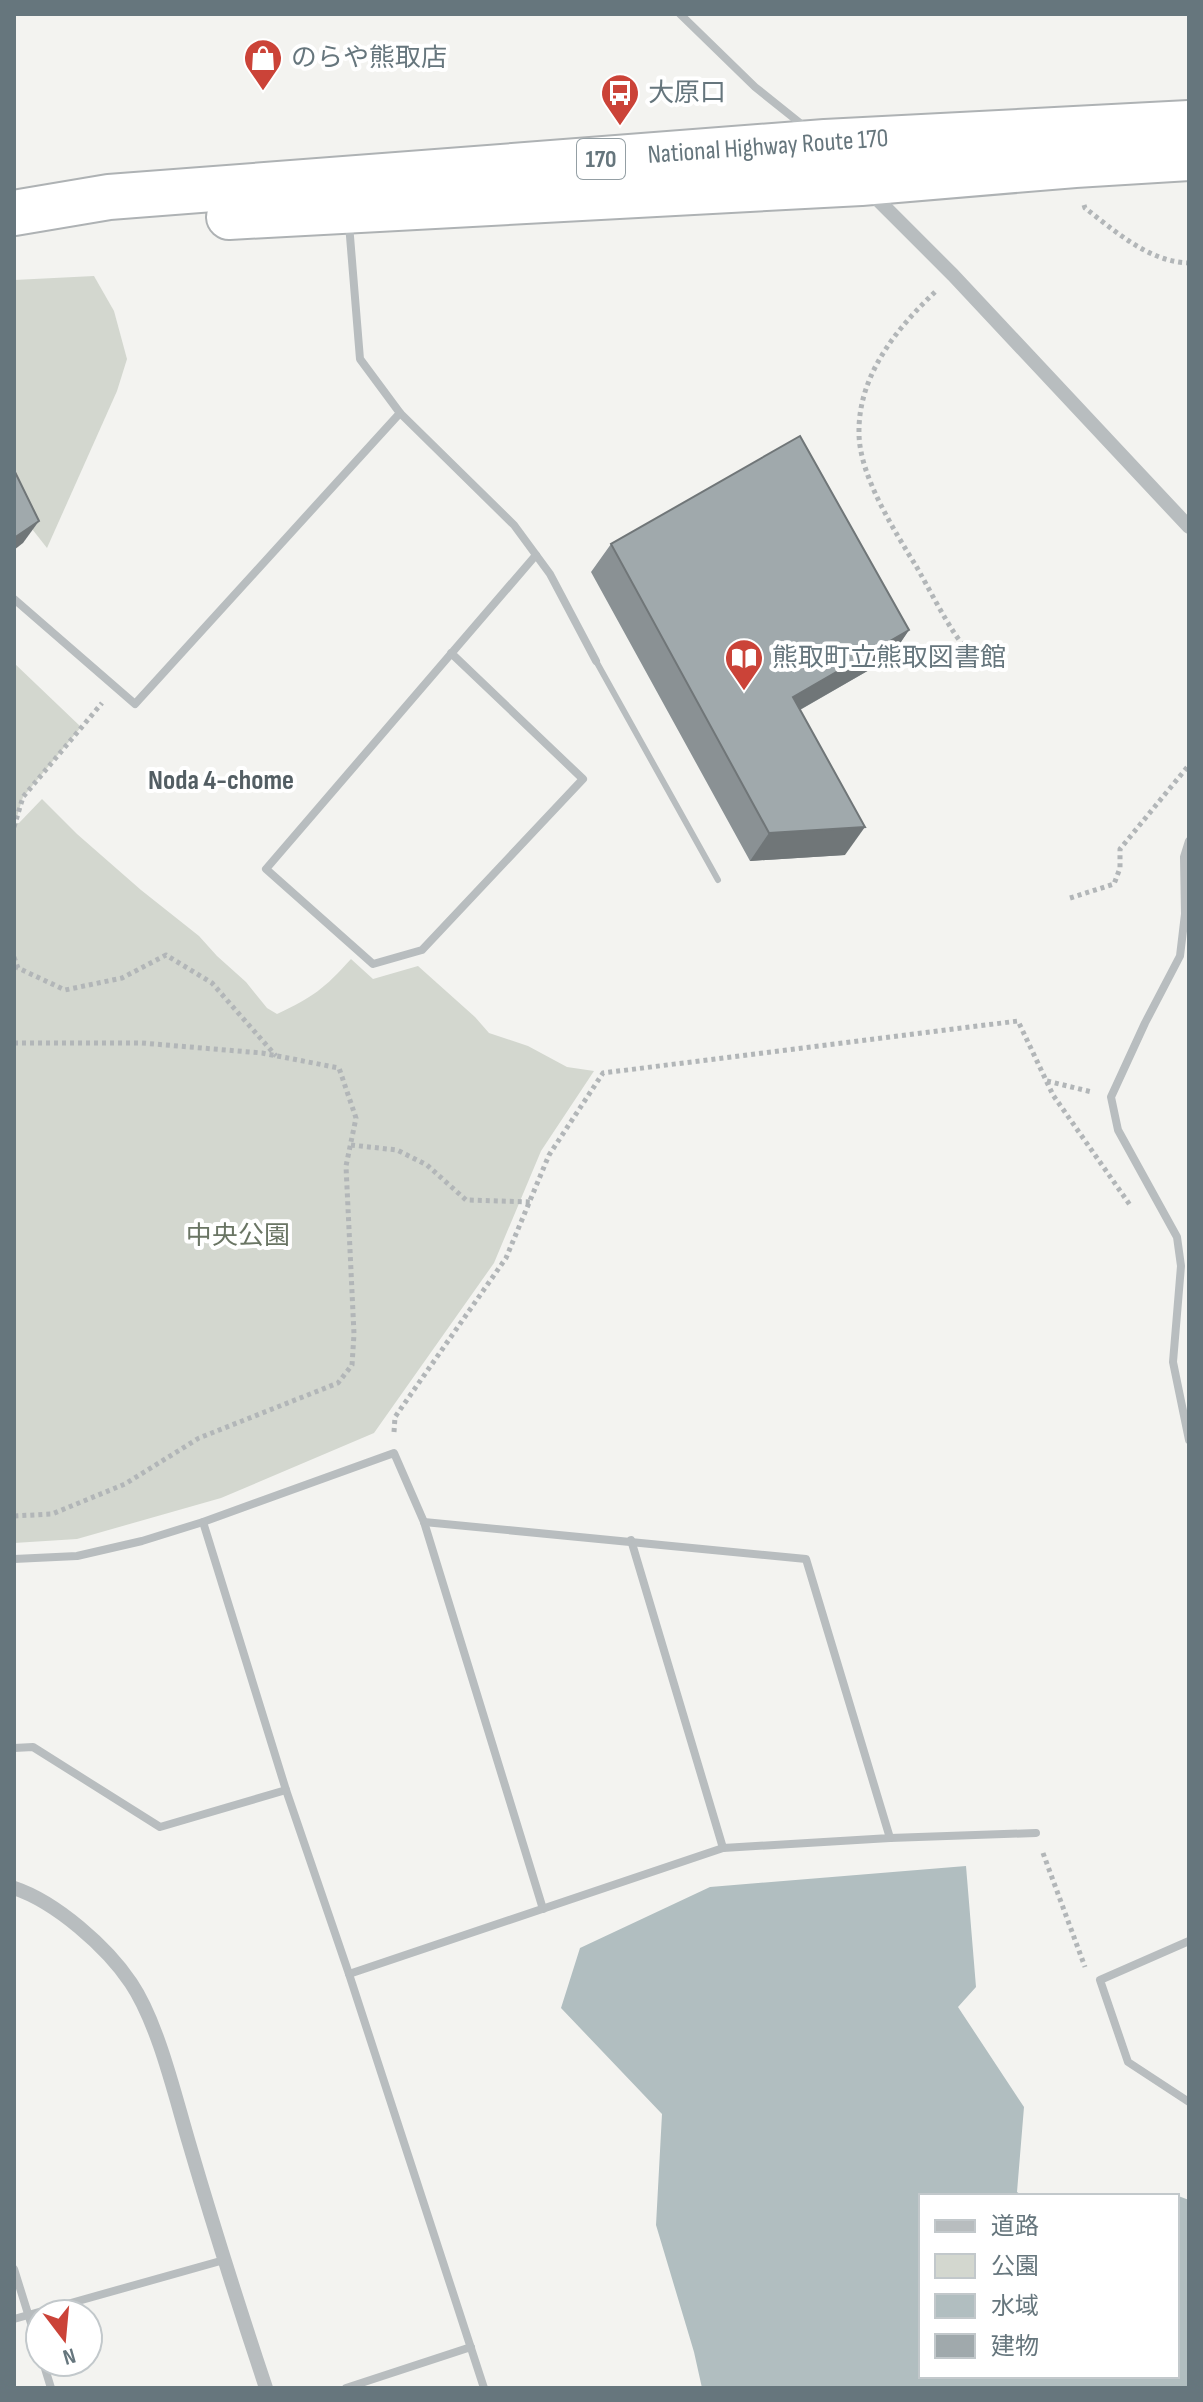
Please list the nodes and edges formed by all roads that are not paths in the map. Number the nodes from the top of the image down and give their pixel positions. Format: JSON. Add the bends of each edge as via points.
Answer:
{"nodes":[{"id":1,"x":680,"y":14,"type":"edge"},
{"id":2,"x":1189,"y":123,"type":"edge"},
{"id":3,"x":1189,"y":158,"type":"edge"},
{"id":4,"x":843,"y":162,"type":"junction"},
{"id":5,"x":348,"y":211,"type":"junction"},
{"id":6,"x":14,"y":213,"type":"edge"},
{"id":7,"x":14,"y":224,"type":"edge"},
{"id":8,"x":400,"y":413,"type":"junction"},
{"id":9,"x":1189,"y":527,"type":"edge"},
{"id":10,"x":536,"y":555,"type":"junction"},
{"id":11,"x":14,"y":599,"type":"edge"},
{"id":12,"x":451,"y":653,"type":"junction"},
{"id":13,"x":596,"y":661,"type":"joint"},
{"id":14,"x":1189,"y":841,"type":"edge"},
{"id":15,"x":718,"y":880,"type":"dead end"},
{"id":16,"x":1189,"y":1440,"type":"edge"},
{"id":17,"x":203,"y":1522,"type":"junction"},
{"id":18,"x":424,"y":1522,"type":"junction"},
{"id":19,"x":631,"y":1540,"type":"junction"},
{"id":20,"x":14,"y":1559,"type":"edge"},
{"id":21,"x":14,"y":1748,"type":"edge"},
{"id":22,"x":286,"y":1790,"type":"junction"},
{"id":23,"x":1036,"y":1833,"type":"road end"},
{"id":24,"x":890,"y":1838,"type":"junction"},
{"id":25,"x":723,"y":1848,"type":"junction"},
{"id":26,"x":14,"y":1888,"type":"edge"},
{"id":27,"x":543,"y":1909,"type":"junction"},
{"id":28,"x":1189,"y":1941,"type":"edge"},
{"id":29,"x":349,"y":1974,"type":"junction"},
{"id":30,"x":1189,"y":2102,"type":"edge"},
{"id":31,"x":224,"y":2260,"type":"junction"},
{"id":32,"x":14,"y":2269,"type":"edge"},
{"id":33,"x":91,"y":2298,"type":"edge"},
{"id":34,"x":24,"y":2303,"type":"edge"},
{"id":35,"x":471,"y":2347,"type":"junction"},
{"id":36,"x":266,"y":2388,"type":"edge"},
{"id":37,"x":346,"y":2388,"type":"edge"},
{"id":38,"x":484,"y":2388,"type":"edge"}],
"edges":[{"from":1,"to":4,"type":"street"},
{"from":2,"to":4,"type":"highway","name":"National Highway Route 170","number":"170"},
{"from":3,"to":4,"type":"highway","name":"National Highway Route 170","number":"170","via":[[1075,165]]},
{"from":4,"to":5,"type":"highway","name":"National Highway Route 170","number":"170"},
{"from":4,"to":6,"type":"highway","name":"National Highway Route 170","number":"170","via":[[109,197]]},
{"from":4,"to":9,"type":"street"},
{"from":5,"to":7,"type":"highway","name":"National Highway Route 170","number":"170"},
{"from":5,"to":8,"type":"street","via":[[360,359]]},
{"from":8,"to":10,"type":"street","via":[[514,525]]},
{"from":8,"to":11,"type":"street","via":[[135,704]]},
{"from":10,"to":12,"type":"street"},
{"from":10,"to":13,"type":"street"},
{"from":12,"to":12,"type":"street","via":[[266,869],[373,964],[422,950],[583,779]]},
{"from":13,"to":15,"type":"lane"},
{"from":14,"to":16,"type":"street","via":[[1180,956],[1111,1097],[1118,1130],[1177,1237],[1181,1266],[1173,1362]]},
{"from":17,"to":18,"type":"street","via":[[394,1453]]},
{"from":17,"to":20,"type":"street","via":[[77,1556]]},
{"from":17,"to":22,"type":"street"},
{"from":18,"to":19,"type":"street"},
{"from":18,"to":27,"type":"street"},
{"from":19,"to":24,"type":"street","via":[[806,1559]]},
{"from":19,"to":25,"type":"street"},
{"from":21,"to":22,"type":"street","via":[[33,1747],[160,1827]]},
{"from":22,"to":29,"type":"street"},
{"from":23,"to":24,"type":"street"},
{"from":24,"to":25,"type":"street"},
{"from":25,"to":27,"type":"street"},
{"from":26,"to":31,"type":"street","via":[[67,1918],[132,1983],[151,2022]]},
{"from":27,"to":29,"type":"street"},
{"from":28,"to":30,"type":"street","via":[[1100,1980],[1128,2062]]},
{"from":29,"to":35,"type":"street"},
{"from":31,"to":33,"type":"street"},
{"from":31,"to":36,"type":"street"},
{"from":32,"to":34,"type":"street"},
{"from":35,"to":37,"type":"street"},
{"from":35,"to":38,"type":"street"}]}
